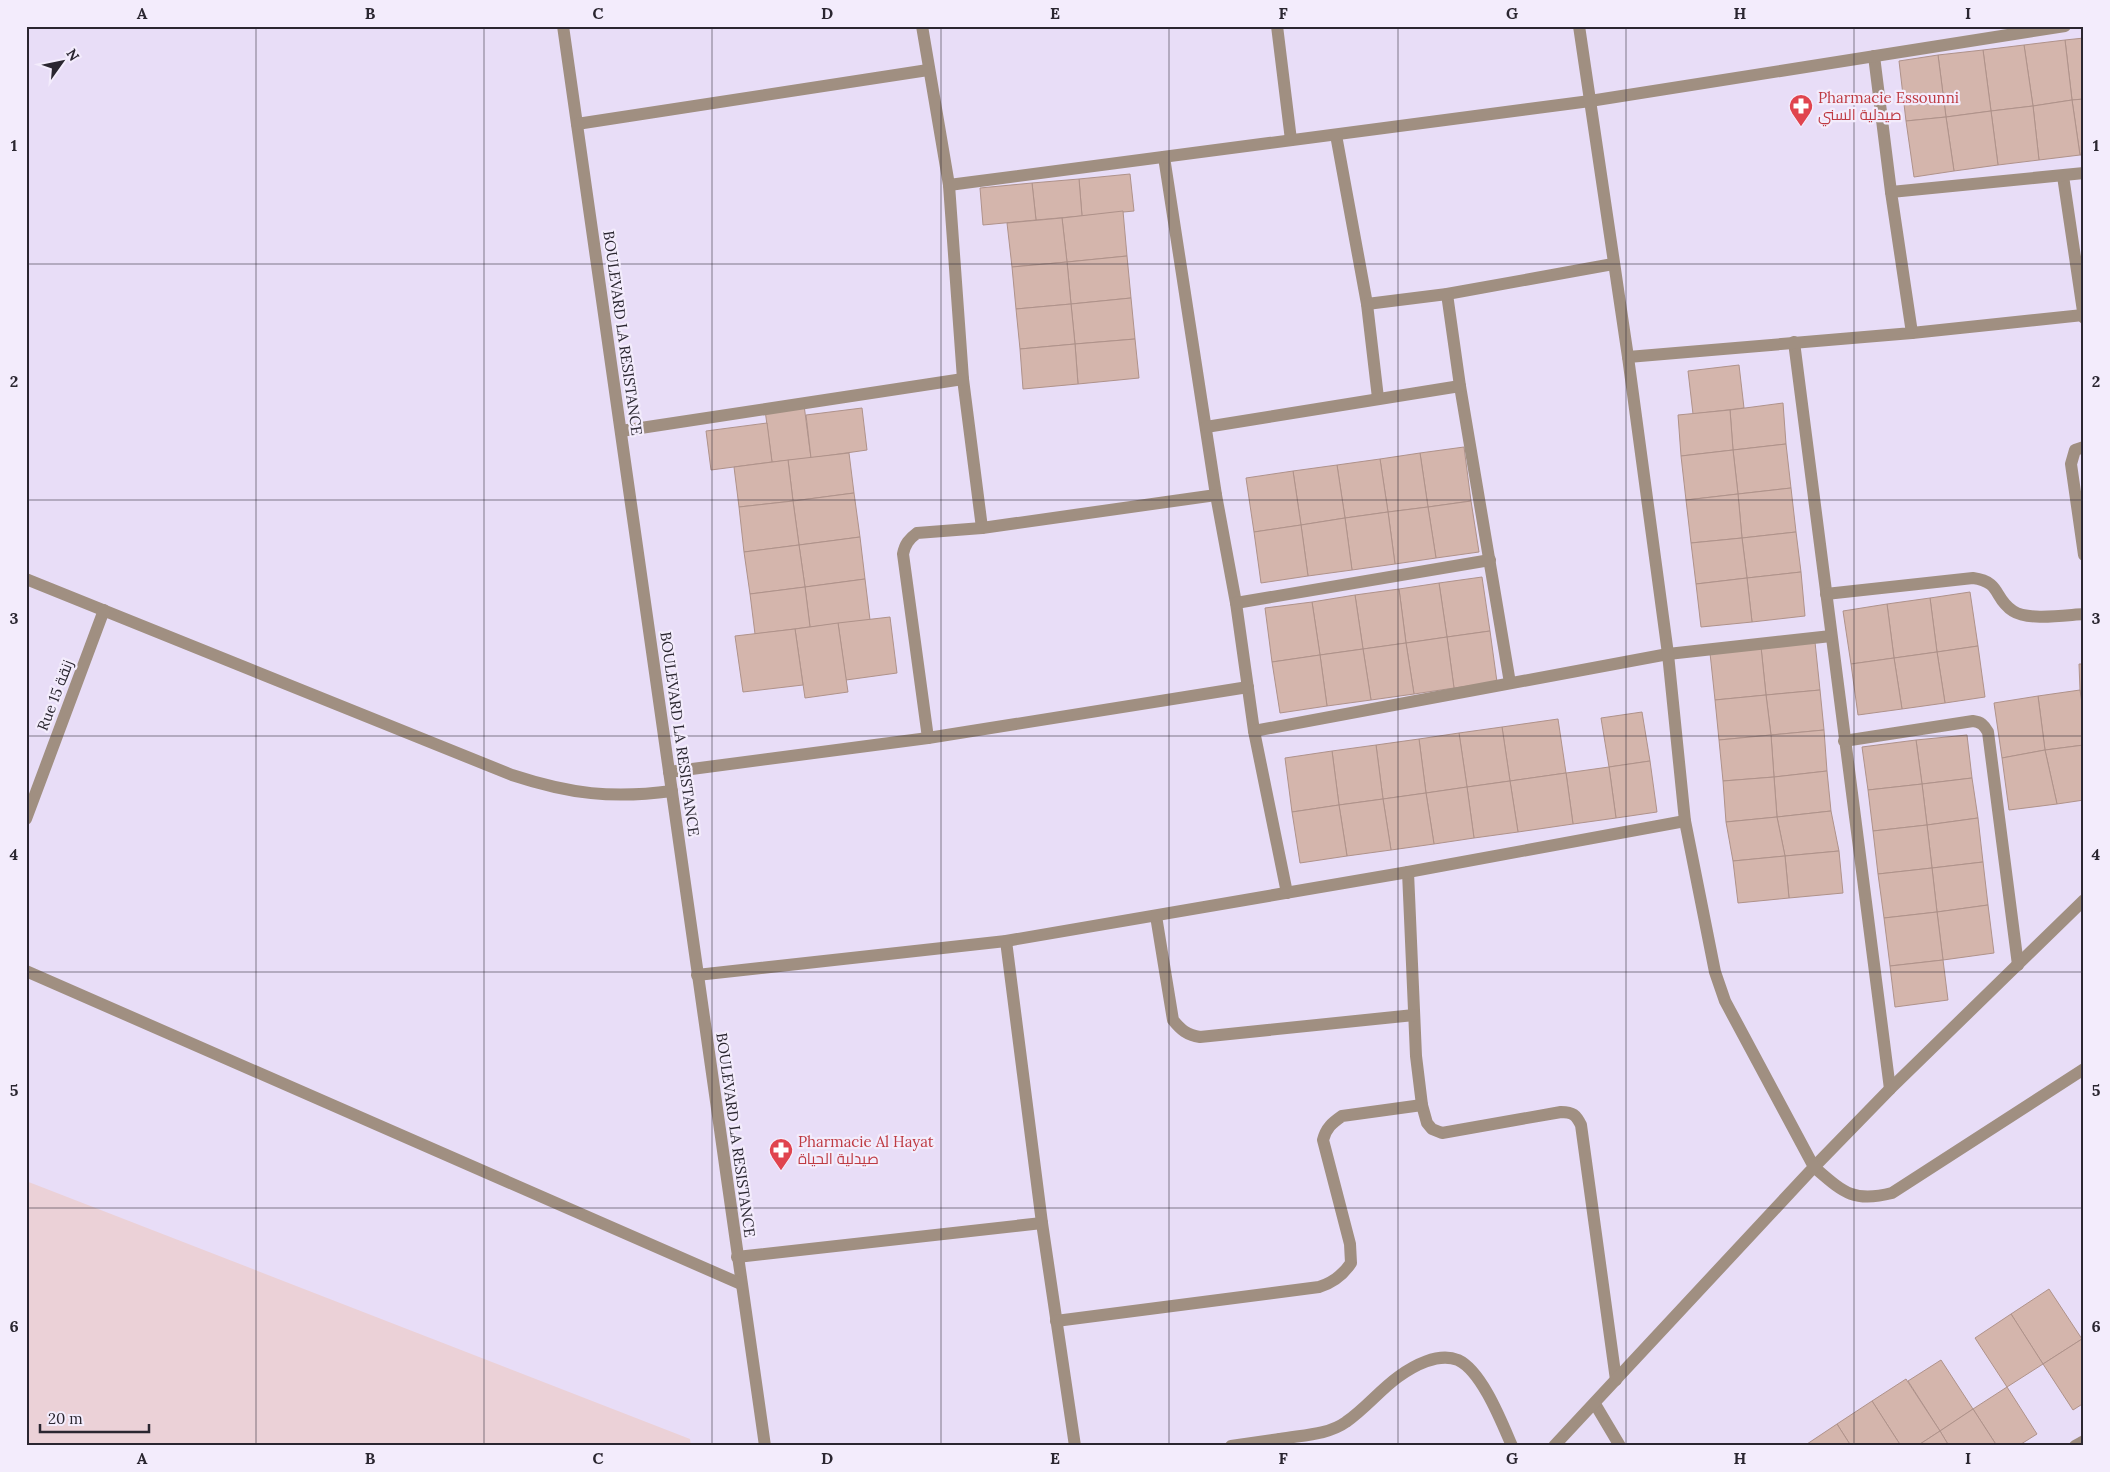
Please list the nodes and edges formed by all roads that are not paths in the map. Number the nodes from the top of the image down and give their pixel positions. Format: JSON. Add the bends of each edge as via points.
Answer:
{"nodes":[{"id":1,"x":563,"y":26,"type":"edge"},
{"id":2,"x":922,"y":26,"type":"edge"},
{"id":3,"x":1277,"y":26,"type":"edge"},
{"id":4,"x":1580,"y":26,"type":"edge"},
{"id":5,"x":2065,"y":26,"type":"edge"},
{"id":6,"x":1874,"y":56,"type":"junction"},
{"id":7,"x":928,"y":70,"type":"junction"},
{"id":8,"x":1590,"y":101,"type":"junction"},
{"id":9,"x":577,"y":124,"type":"junction"},
{"id":10,"x":1336,"y":135,"type":"junction"},
{"id":11,"x":1291,"y":140,"type":"junction"},
{"id":12,"x":1164,"y":157,"type":"junction"},
{"id":13,"x":2084,"y":173,"type":"edge"},
{"id":14,"x":2063,"y":176,"type":"junction"},
{"id":15,"x":948,"y":186,"type":"junction"},
{"id":16,"x":1891,"y":192,"type":"junction"},
{"id":17,"x":1613,"y":264,"type":"junction"},
{"id":18,"x":1448,"y":294,"type":"junction"},
{"id":19,"x":1367,"y":304,"type":"junction"},
{"id":20,"x":2084,"y":316,"type":"edge"},
{"id":21,"x":1912,"y":333,"type":"junction"},
{"id":22,"x":1794,"y":342,"type":"junction"},
{"id":23,"x":1628,"y":357,"type":"junction"},
{"id":24,"x":963,"y":379,"type":"junction"},
{"id":25,"x":1460,"y":386,"type":"junction"},
{"id":26,"x":1378,"y":398,"type":"junction"},
{"id":27,"x":1206,"y":426,"type":"junction"},
{"id":28,"x":621,"y":431,"type":"junction"},
{"id":29,"x":2084,"y":447,"type":"edge"},
{"id":30,"x":1216,"y":495,"type":"junction"},
{"id":31,"x":982,"y":528,"type":"junction"},
{"id":32,"x":2084,"y":555,"type":"edge"},
{"id":33,"x":1490,"y":560,"type":"junction"},
{"id":34,"x":26,"y":578,"type":"edge"},
{"id":35,"x":1826,"y":594,"type":"junction"},
{"id":36,"x":1236,"y":603,"type":"junction"},
{"id":37,"x":104,"y":610,"type":"junction"},
{"id":38,"x":2084,"y":614,"type":"edge"},
{"id":39,"x":1831,"y":636,"type":"junction"},
{"id":40,"x":1668,"y":654,"type":"junction"},
{"id":41,"x":1510,"y":682,"type":"junction"},
{"id":42,"x":1248,"y":687,"type":"junction"},
{"id":43,"x":1254,"y":730,"type":"junction"},
{"id":44,"x":928,"y":738,"type":"junction"},
{"id":45,"x":1844,"y":741,"type":"junction"},
{"id":46,"x":668,"y":772,"type":"junction"},
{"id":47,"x":672,"y":791,"type":"junction"},
{"id":48,"x":26,"y":819,"type":"edge"},
{"id":49,"x":1686,"y":820,"type":"junction"},
{"id":50,"x":1408,"y":872,"type":"junction"},
{"id":51,"x":1287,"y":893,"type":"junction"},
{"id":52,"x":2084,"y":900,"type":"edge"},
{"id":53,"x":1156,"y":916,"type":"junction"},
{"id":54,"x":1006,"y":941,"type":"junction"},
{"id":55,"x":2018,"y":965,"type":"junction"},
{"id":56,"x":26,"y":971,"type":"edge"},
{"id":57,"x":697,"y":975,"type":"junction"},
{"id":58,"x":1414,"y":1015,"type":"junction"},
{"id":59,"x":2084,"y":1069,"type":"edge"},
{"id":60,"x":1890,"y":1089,"type":"junction"},
{"id":61,"x":1422,"y":1105,"type":"junction"},
{"id":62,"x":1814,"y":1167,"type":"junction"},
{"id":63,"x":1042,"y":1223,"type":"junction"},
{"id":64,"x":737,"y":1257,"type":"junction"},
{"id":65,"x":742,"y":1284,"type":"junction"},
{"id":66,"x":1056,"y":1321,"type":"junction"},
{"id":67,"x":1616,"y":1380,"type":"junction"},
{"id":68,"x":1595,"y":1404,"type":"junction"},
{"id":69,"x":2084,"y":1440,"type":"edge"},
{"id":70,"x":1281,"y":1442,"type":"edge"},
{"id":71,"x":765,"y":1446,"type":"edge"},
{"id":72,"x":1075,"y":1446,"type":"edge"},
{"id":73,"x":1231,"y":1446,"type":"edge"},
{"id":74,"x":1512,"y":1446,"type":"edge"},
{"id":75,"x":1554,"y":1446,"type":"edge"},
{"id":76,"x":1620,"y":1446,"type":"edge"},
{"id":77,"x":2075,"y":1446,"type":"edge"}],
"edges":[{"from":1,"to":9,"type":"street","name":"BOULEVARD LA RESISTANCE"},
{"from":2,"to":7,"type":"street"},
{"from":3,"to":11,"type":"street"},
{"from":4,"to":8,"type":"street"},
{"from":5,"to":6,"type":"street"},
{"from":6,"to":8,"type":"street"},
{"from":6,"to":16,"type":"street"},
{"from":7,"to":9,"type":"street"},
{"from":7,"to":15,"type":"street"},
{"from":8,"to":10,"type":"street"},
{"from":8,"to":17,"type":"street"},
{"from":9,"to":28,"type":"street","name":"BOULEVARD LA RESISTANCE"},
{"from":10,"to":11,"type":"street"},
{"from":10,"to":19,"type":"street"},
{"from":11,"to":12,"type":"street"},
{"from":12,"to":15,"type":"street"},
{"from":12,"to":27,"type":"street"},
{"from":13,"to":14,"type":"street"},
{"from":14,"to":16,"type":"street"},
{"from":14,"to":20,"type":"street"},
{"from":15,"to":24,"type":"street"},
{"from":16,"to":21,"type":"street"},
{"from":17,"to":18,"type":"street"},
{"from":17,"to":23,"type":"street"},
{"from":18,"to":19,"type":"street"},
{"from":18,"to":25,"type":"street"},
{"from":19,"to":26,"type":"street"},
{"from":20,"to":21,"type":"street"},
{"from":21,"to":22,"type":"street"},
{"from":22,"to":23,"type":"street"},
{"from":22,"to":35,"type":"street"},
{"from":23,"to":40,"type":"street"},
{"from":24,"to":28,"type":"street"},
{"from":24,"to":31,"type":"street"},
{"from":25,"to":26,"type":"street"},
{"from":25,"to":33,"type":"street"},
{"from":26,"to":27,"type":"street"},
{"from":27,"to":30,"type":"street"},
{"from":28,"to":46,"type":"street","name":"BOULEVARD LA RESISTANCE"},
{"from":29,"to":32,"type":"street","via":[[2075,450],[2072,464]]},
{"from":30,"to":31,"type":"street"},
{"from":30,"to":36,"type":"street"},
{"from":31,"to":44,"type":"street","via":[[917,533],[905,544],[903,554]]},
{"from":33,"to":36,"type":"street"},
{"from":33,"to":41,"type":"street"},
{"from":34,"to":37,"type":"street"},
{"from":35,"to":38,"type":"street","via":[[1972,578],[1985,580],[2005,604],[2024,616]]},
{"from":35,"to":39,"type":"street"},
{"from":36,"to":42,"type":"street"},
{"from":37,"to":47,"type":"street","via":[[528,780],[575,792],[607,795]]},
{"from":37,"to":48,"type":"street","name":"Rue 15 زنقة"},
{"from":39,"to":40,"type":"street"},
{"from":39,"to":45,"type":"street"},
{"from":40,"to":41,"type":"street"},
{"from":40,"to":49,"type":"street"},
{"from":41,"to":43,"type":"street"},
{"from":42,"to":43,"type":"street"},
{"from":42,"to":44,"type":"street"},
{"from":43,"to":51,"type":"street"},
{"from":44,"to":46,"type":"street"},
{"from":45,"to":55,"type":"street","via":[[1973,721],[1984,726],[1988,732]]},
{"from":45,"to":60,"type":"street"},
{"from":46,"to":47,"type":"street","name":"BOULEVARD LA RESISTANCE"},
{"from":47,"to":57,"type":"street","name":"BOULEVARD LA RESISTANCE"},
{"from":49,"to":50,"type":"street"},
{"from":49,"to":62,"type":"street","via":[[1715,972],[1725,1001]]},
{"from":50,"to":51,"type":"street"},
{"from":50,"to":58,"type":"street"},
{"from":51,"to":53,"type":"street"},
{"from":52,"to":55,"type":"street"},
{"from":53,"to":54,"type":"street"},
{"from":53,"to":58,"type":"street","via":[[1173,1020],[1189,1035],[1200,1037]]},
{"from":54,"to":57,"type":"street"},
{"from":54,"to":63,"type":"street"},
{"from":55,"to":60,"type":"street"},
{"from":56,"to":65,"type":"street"},
{"from":57,"to":64,"type":"street","name":"BOULEVARD LA RESISTANCE"},
{"from":58,"to":61,"type":"street"},
{"from":59,"to":62,"type":"street","via":[[1892,1193],[1874,1198],[1858,1196],[1840,1190]]},
{"from":60,"to":62,"type":"street"},
{"from":61,"to":66,"type":"street","via":[[1342,1116],[1325,1130],[1323,1140],[1350,1244],[1351,1263],[1328,1284]]},
{"from":61,"to":67,"type":"street","via":[[1427,1123],[1442,1133],[1561,1112],[1577,1115],[1582,1125]]},
{"from":62,"to":67,"type":"street"},
{"from":63,"to":64,"type":"street"},
{"from":63,"to":66,"type":"street"},
{"from":64,"to":65,"type":"street","name":"BOULEVARD LA RESISTANCE"},
{"from":65,"to":71,"type":"street","name":"BOULEVARD LA RESISTANCE"},
{"from":66,"to":72,"type":"street"},
{"from":67,"to":68,"type":"street"},
{"from":68,"to":75,"type":"street"},
{"from":68,"to":76,"type":"street"},
{"from":69,"to":77,"type":"street"},
{"from":70,"to":73,"type":"street"},
{"from":70,"to":74,"type":"street","via":[[1346,1423],[1398,1377],[1432,1359],[1444,1358],[1458,1360],[1489,1393]]}]}
